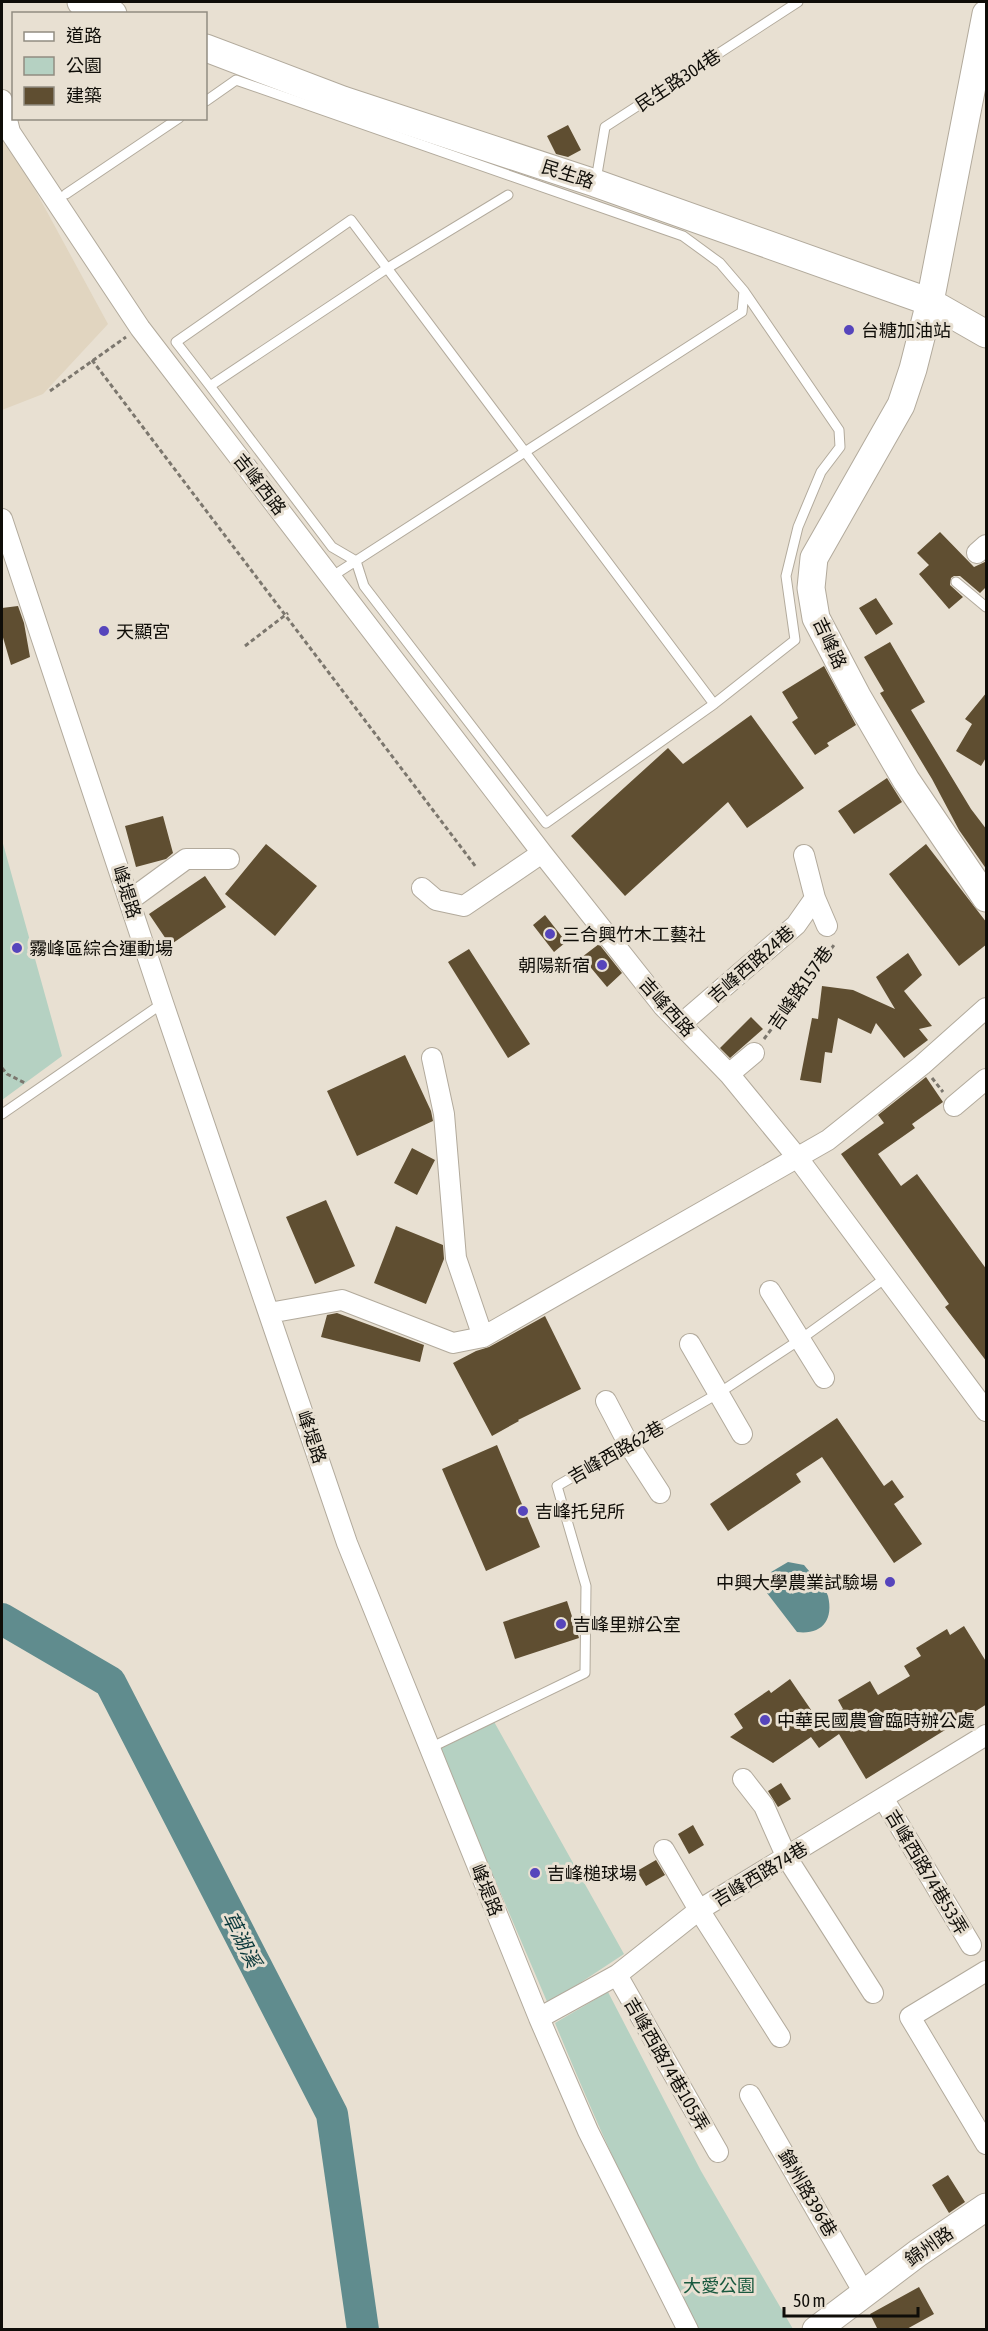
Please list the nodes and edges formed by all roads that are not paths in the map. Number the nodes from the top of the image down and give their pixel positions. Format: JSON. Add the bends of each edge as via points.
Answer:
{"nodes":[{"id":1,"x":81,"y":2,"type":"edge"},
{"id":2,"x":798,"y":2,"type":"edge"},
{"id":3,"x":108,"y":12,"type":"edge"},
{"id":4,"x":987,"y":14,"type":"edge"},
{"id":5,"x":207,"y":48,"type":"edge"},
{"id":6,"x":207,"y":99,"type":"edge"},
{"id":7,"x":2,"y":100,"type":"edge"},
{"id":8,"x":176,"y":120,"type":"edge"},
{"id":9,"x":596,"y":183,"type":"junction"},
{"id":10,"x":66,"y":194,"type":"dead end"},
{"id":11,"x":508,"y":195,"type":"dead end"},
{"id":12,"x":386,"y":269,"type":"junction"},
{"id":13,"x":744,"y":291,"type":"junction"},
{"id":14,"x":930,"y":302,"type":"junction"},
{"id":15,"x":987,"y":333,"type":"edge"},
{"id":16,"x":210,"y":386,"type":"junction"},
{"id":17,"x":525,"y":452,"type":"junction"},
{"id":18,"x":2,"y":519,"type":"edge"},
{"id":19,"x":356,"y":561,"type":"junction"},
{"id":20,"x":331,"y":577,"type":"junction"},
{"id":21,"x":956,"y":582,"type":"dead end"},
{"id":22,"x":987,"y":607,"type":"edge"},
{"id":23,"x":714,"y":704,"type":"junction"},
{"id":24,"x":542,"y":853,"type":"junction"},
{"id":25,"x":804,"y":855,"type":"dead end"},
{"id":26,"x":229,"y":859,"type":"dead end"},
{"id":27,"x":422,"y":888,"type":"dead end"},
{"id":28,"x":814,"y":898,"type":"junction"},
{"id":29,"x":987,"y":898,"type":"edge"},
{"id":30,"x":130,"y":900,"type":"junction"},
{"id":31,"x":827,"y":926,"type":"road end"},
{"id":32,"x":163,"y":1003,"type":"junction"},
{"id":33,"x":987,"y":1008,"type":"edge"},
{"id":34,"x":681,"y":1024,"type":"junction"},
{"id":35,"x":754,"y":1053,"type":"road end"},
{"id":36,"x":432,"y":1058,"type":"dead end"},
{"id":37,"x":729,"y":1074,"type":"junction"},
{"id":38,"x":987,"y":1079,"type":"edge"},
{"id":39,"x":954,"y":1106,"type":"road end"},
{"id":40,"x":2,"y":1114,"type":"edge"},
{"id":41,"x":797,"y":1157,"type":"junction"},
{"id":42,"x":887,"y":1277,"type":"junction"},
{"id":43,"x":770,"y":1291,"type":"dead end"},
{"id":44,"x":269,"y":1313,"type":"junction"},
{"id":45,"x":483,"y":1337,"type":"junction"},
{"id":46,"x":801,"y":1339,"type":"junction"},
{"id":47,"x":690,"y":1344,"type":"dead end"},
{"id":48,"x":824,"y":1378,"type":"dead end"},
{"id":49,"x":719,"y":1393,"type":"junction"},
{"id":50,"x":606,"y":1401,"type":"dead end"},
{"id":51,"x":987,"y":1411,"type":"edge"},
{"id":52,"x":742,"y":1434,"type":"dead end"},
{"id":53,"x":629,"y":1445,"type":"junction"},
{"id":54,"x":660,"y":1493,"type":"dead end"},
{"id":55,"x":987,"y":1735,"type":"edge"},
{"id":56,"x":430,"y":1748,"type":"junction"},
{"id":57,"x":743,"y":1779,"type":"dead end"},
{"id":58,"x":883,"y":1798,"type":"junction"},
{"id":59,"x":664,"y":1850,"type":"dead end"},
{"id":60,"x":787,"y":1858,"type":"junction"},
{"id":61,"x":699,"y":1910,"type":"junction"},
{"id":62,"x":971,"y":1945,"type":"dead end"},
{"id":63,"x":986,"y":1971,"type":"edge"},
{"id":64,"x":617,"y":1976,"type":"junction"},
{"id":65,"x":873,"y":1992,"type":"dead end"},
{"id":66,"x":539,"y":2018,"type":"junction"},
{"id":67,"x":780,"y":2037,"type":"dead end"},
{"id":68,"x":750,"y":2095,"type":"dead end"},
{"id":69,"x":987,"y":2144,"type":"edge"},
{"id":70,"x":718,"y":2152,"type":"dead end"},
{"id":71,"x":984,"y":2214,"type":"edge"},
{"id":72,"x":864,"y":2293,"type":"junction"},
{"id":73,"x":688,"y":2330,"type":"edge"},
{"id":74,"x":816,"y":2330,"type":"edge"}],
"edges":[{"from":1,"to":3,"type":"street"},
{"from":2,"to":9,"type":"lane","name":"民生路304巷","via":[[605,127]]},
{"from":4,"to":14,"type":"street"},
{"from":5,"to":9,"type":"street","name":"民生路","via":[[343,100]]},
{"from":6,"to":13,"type":"lane","via":[[236,80],[683,236],[720,263]]},
{"from":7,"to":20,"type":"street","name":"吉峰西路","via":[[10,132],[140,328]]},
{"from":8,"to":10,"type":"lane"},
{"from":9,"to":14,"type":"street","name":"民生路"},
{"from":11,"to":12,"type":"lane"},
{"from":12,"to":16,"type":"lane"},
{"from":12,"to":16,"type":"lane","via":[[351,220],[176,342]]},
{"from":12,"to":17,"type":"lane"},
{"from":13,"to":17,"type":"lane","via":[[742,312]]},
{"from":13,"to":23,"type":"lane","via":[[839,430],[840,447],[821,472],[798,527],[786,576],[795,640]]},
{"from":14,"to":15,"type":"street","name":"民生路"},
{"from":14,"to":29,"type":"street","name":"吉峰路","via":[[901,405],[821,543],[814,558],[811,588],[816,618],[857,696],[906,780]]},
{"from":16,"to":19,"type":"lane","via":[[332,547]]},
{"from":17,"to":19,"type":"lane"},
{"from":17,"to":23,"type":"lane"},
{"from":18,"to":30,"type":"street","name":"峰堤路"},
{"from":19,"to":20,"type":"lane"},
{"from":19,"to":23,"type":"lane","via":[[364,586],[546,823]]},
{"from":20,"to":24,"type":"street","name":"吉峰西路"},
{"from":21,"to":22,"type":"lane"},
{"from":24,"to":27,"type":"street","via":[[464,906],[436,900]]},
{"from":24,"to":34,"type":"street","name":"吉峰西路"},
{"from":25,"to":28,"type":"street","name":"吉峰路157巷"},
{"from":26,"to":30,"type":"street","via":[[186,859]]},
{"from":28,"to":31,"type":"street","name":"吉峰路157巷"},
{"from":28,"to":34,"type":"street","name":"吉峰西路24巷","via":[[796,925]]},
{"from":30,"to":32,"type":"street","name":"峰堤路"},
{"from":32,"to":40,"type":"lane"},
{"from":32,"to":44,"type":"street","name":"峰堤路"},
{"from":33,"to":41,"type":"street","via":[[828,1140]]},
{"from":34,"to":37,"type":"street","name":"吉峰西路"},
{"from":35,"to":37,"type":"street"},
{"from":36,"to":45,"type":"street","via":[[444,1114],[456,1258]]},
{"from":37,"to":41,"type":"street","name":"吉峰西路"},
{"from":38,"to":39,"type":"street"},
{"from":41,"to":42,"type":"street","name":"吉峰西路"},
{"from":41,"to":45,"type":"street"},
{"from":42,"to":46,"type":"lane","name":"吉峰西路62巷"},
{"from":42,"to":51,"type":"street","name":"吉峰西路"},
{"from":43,"to":46,"type":"street"},
{"from":44,"to":45,"type":"street","via":[[342,1300],[453,1343]]},
{"from":44,"to":56,"type":"street","name":"峰堤路","via":[[347,1543]]},
{"from":46,"to":48,"type":"street"},
{"from":46,"to":49,"type":"lane","name":"吉峰西路62巷"},
{"from":47,"to":49,"type":"street"},
{"from":49,"to":52,"type":"street"},
{"from":49,"to":53,"type":"lane","name":"吉峰西路62巷"},
{"from":50,"to":53,"type":"street"},
{"from":53,"to":54,"type":"street"},
{"from":53,"to":56,"type":"lane","name":"吉峰西路62巷","via":[[557,1486],[586,1586],[585,1673]]},
{"from":55,"to":58,"type":"street","name":"吉峰西路74巷"},
{"from":56,"to":66,"type":"street","name":"峰堤路"},
{"from":57,"to":60,"type":"street","via":[[764,1806]]},
{"from":58,"to":60,"type":"street","name":"吉峰西路74巷"},
{"from":58,"to":62,"type":"street","name":"吉峰西路74巷53弄"},
{"from":59,"to":61,"type":"street"},
{"from":60,"to":61,"type":"street","name":"吉峰西路74巷"},
{"from":60,"to":65,"type":"street"},
{"from":61,"to":64,"type":"street","name":"吉峰西路74巷"},
{"from":61,"to":67,"type":"street"},
{"from":63,"to":69,"type":"street","via":[[910,2017]]},
{"from":64,"to":66,"type":"street","name":"吉峰西路74巷"},
{"from":64,"to":70,"type":"street","name":"吉峰西路74巷105弄"},
{"from":66,"to":73,"type":"street","name":"峰堤路","via":[[588,2131]]},
{"from":68,"to":72,"type":"street","name":"錦州路396巷"},
{"from":71,"to":72,"type":"street","name":"錦州路","via":[[918,2253]]},
{"from":72,"to":74,"type":"street","name":"錦州路"}]}
